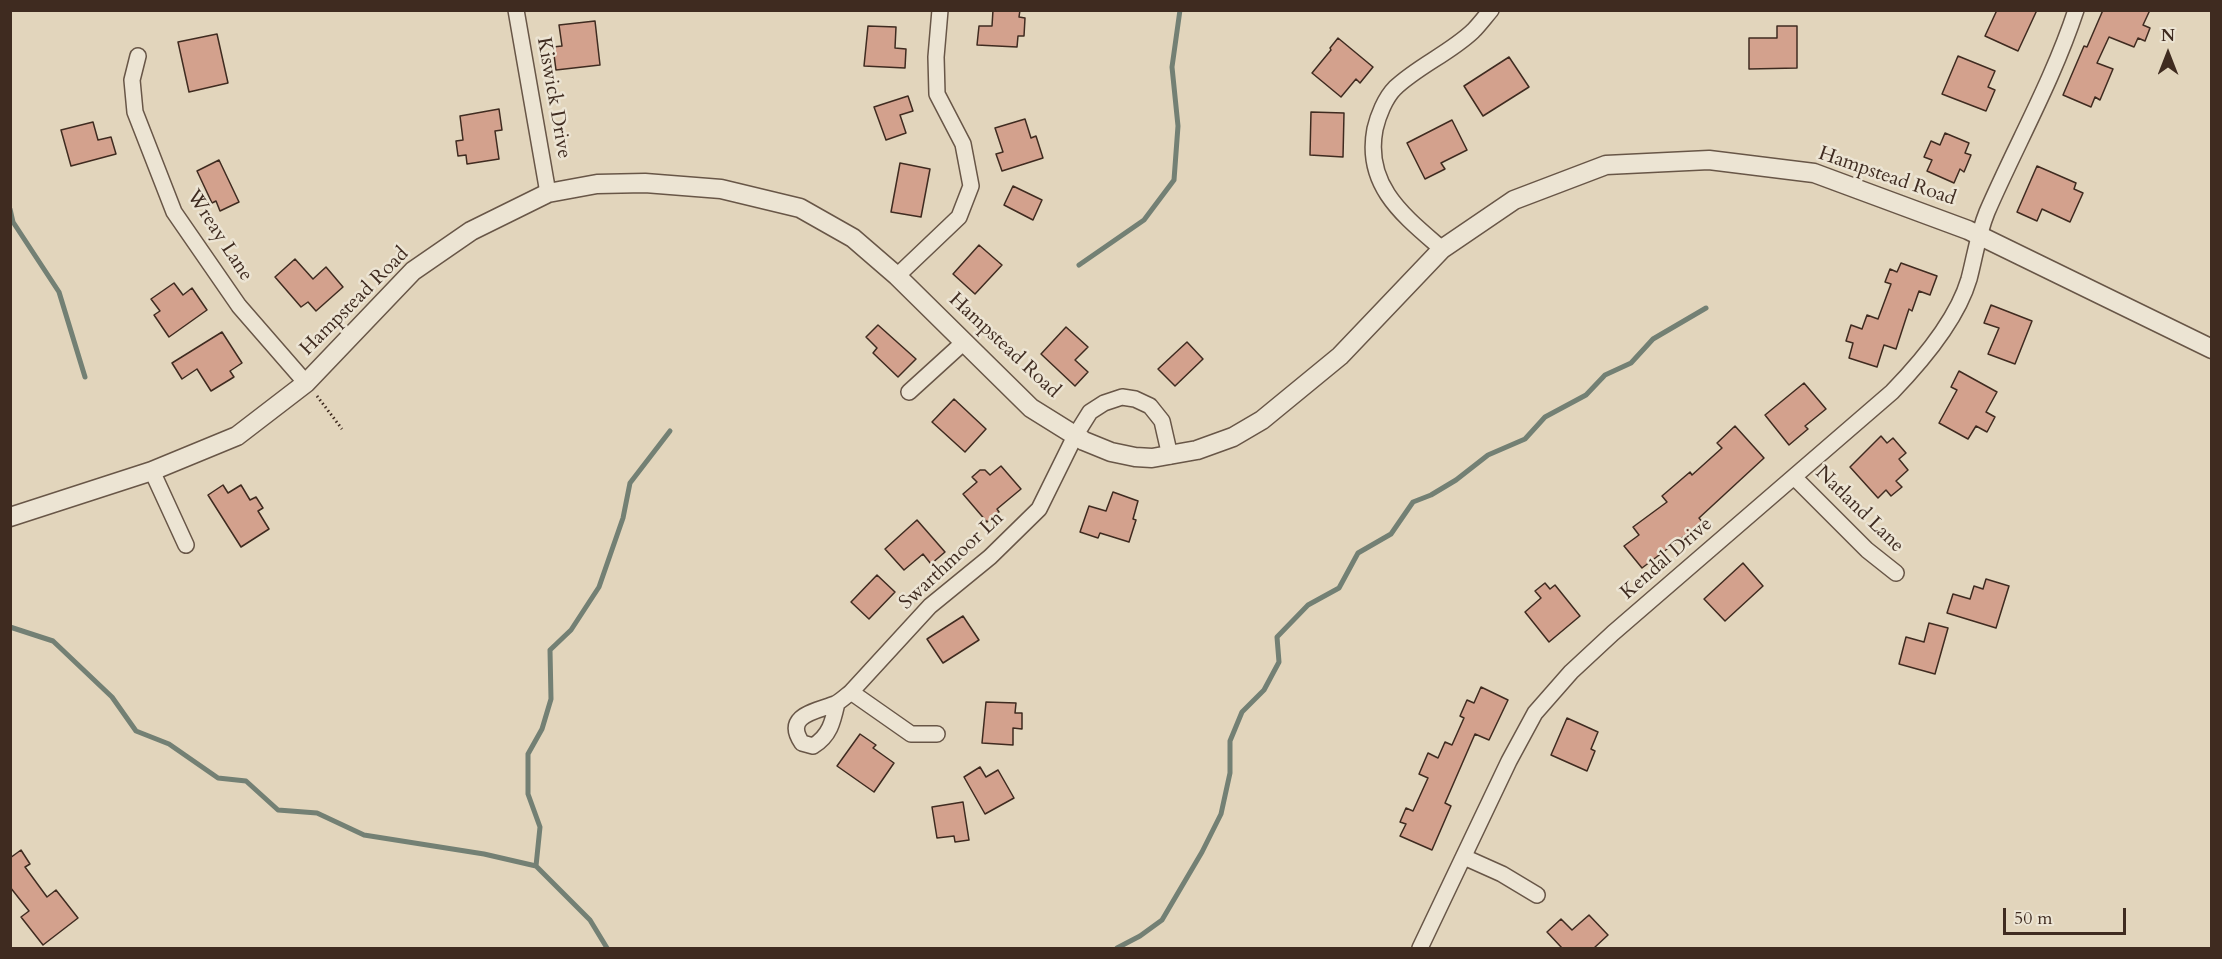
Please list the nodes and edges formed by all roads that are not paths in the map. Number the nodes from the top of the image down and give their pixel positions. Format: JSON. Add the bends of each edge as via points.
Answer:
{"nodes":[{"id":1,"x":516,"y":10,"type":"edge"},
{"id":2,"x":940,"y":10,"type":"edge"},
{"id":3,"x":1491,"y":10,"type":"edge"},
{"id":4,"x":2076,"y":10,"type":"edge"},
{"id":5,"x":138,"y":56,"type":"dead end"},
{"id":6,"x":548,"y":193,"type":"junction"},
{"id":7,"x":1978,"y":235,"type":"junction"},
{"id":8,"x":1442,"y":249,"type":"junction"},
{"id":9,"x":897,"y":276,"type":"junction"},
{"id":10,"x":964,"y":342,"type":"junction"},
{"id":11,"x":2211,"y":350,"type":"edge"},
{"id":12,"x":306,"y":383,"type":"junction"},
{"id":13,"x":909,"y":392,"type":"dead end"},
{"id":14,"x":1075,"y":436,"type":"junction"},
{"id":15,"x":1170,"y":456,"type":"junction"},
{"id":16,"x":152,"y":471,"type":"junction"},
{"id":17,"x":1794,"y":477,"type":"junction"},
{"id":18,"x":10,"y":517,"type":"edge"},
{"id":19,"x":186,"y":545,"type":"dead end"},
{"id":20,"x":1896,"y":573,"type":"dead end"},
{"id":21,"x":851,"y":692,"type":"junction"},
{"id":22,"x":837,"y":703,"type":"dead end"},
{"id":23,"x":937,"y":734,"type":"dead end"},
{"id":24,"x":1464,"y":857,"type":"junction"},
{"id":25,"x":1537,"y":895,"type":"dead end"},
{"id":26,"x":1420,"y":948,"type":"edge"}],
"edges":[{"from":1,"to":6,"type":"street","name":"Kiswick Drive"},
{"from":2,"to":9,"type":"street","via":[[937,94],[963,144],[971,186],[959,217]]},
{"from":3,"to":8,"type":"street","via":[[1472,32],[1394,89],[1377,118],[1372,142],[1383,189],[1401,213]]},
{"from":4,"to":7,"type":"street","name":"Kendal Drive"},
{"from":5,"to":12,"type":"street","name":"Wreay Lane","via":[[132,80],[135,112],[174,212],[239,306]]},
{"from":6,"to":9,"type":"street","name":"Hampstead Road","via":[[597,184],[721,189],[800,208],[853,238]]},
{"from":6,"to":12,"type":"street","name":"Hampstead Road","via":[[471,231],[413,271]]},
{"from":7,"to":8,"type":"street","name":"Hampstead Road","via":[[1814,173],[1709,160],[1606,165],[1514,200]]},
{"from":7,"to":11,"type":"street","name":"Hampstead Road"},
{"from":7,"to":17,"type":"street","name":"Kendal Drive","via":[[1958,305],[1921,362]]},
{"from":8,"to":15,"type":"street","name":"Hampstead Road","via":[[1340,356],[1262,420],[1233,437]]},
{"from":9,"to":10,"type":"street","name":"Hampstead Road"},
{"from":10,"to":13,"type":"street"},
{"from":10,"to":14,"type":"street","name":"Hampstead Road","via":[[1031,408]]},
{"from":12,"to":16,"type":"street","name":"Hampstead Road","via":[[237,435]]},
{"from":14,"to":15,"type":"street","name":"Hampstead Road","via":[[1111,452],[1152,458]]},
{"from":14,"to":15,"type":"street","name":"Swarthmoor Ln","via":[[1090,412],[1104,403],[1122,397],[1135,399],[1150,406],[1161,421]]},
{"from":14,"to":21,"type":"street","name":"Swarthmoor Ln","via":[[1039,509],[990,557],[930,606]]},
{"from":16,"to":18,"type":"street","name":"Hampstead Road"},
{"from":16,"to":19,"type":"street"},
{"from":17,"to":20,"type":"street","name":"Natland Lane","via":[[1867,550]]},
{"from":17,"to":24,"type":"street","name":"Kendal Drive","via":[[1613,633],[1535,713]]},
{"from":21,"to":22,"type":"street","name":"Swarthmoor Ln"},
{"from":21,"to":23,"type":"street","via":[[911,734]]},
{"from":24,"to":25,"type":"street"},
{"from":24,"to":26,"type":"street","name":"Kendal Drive"}]}
